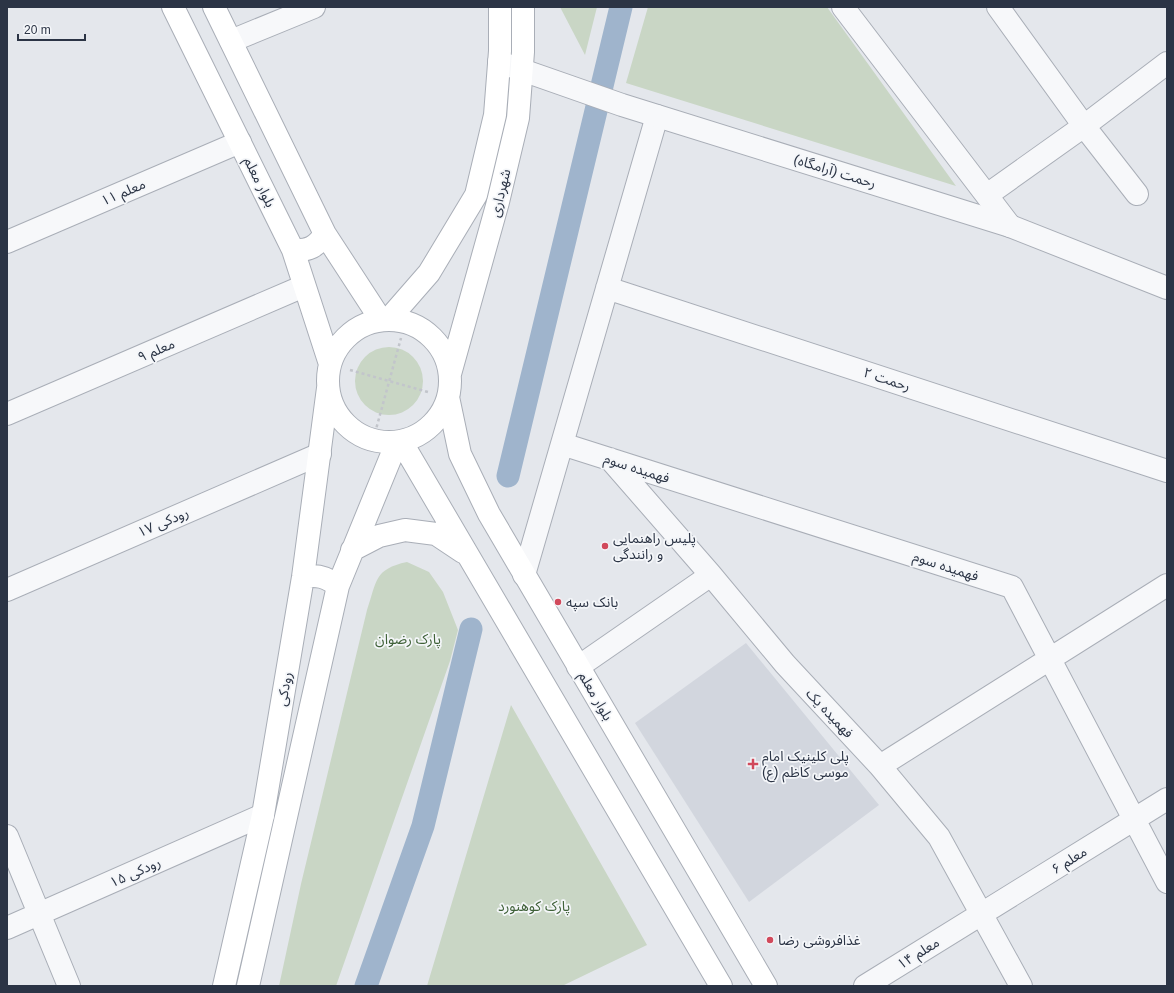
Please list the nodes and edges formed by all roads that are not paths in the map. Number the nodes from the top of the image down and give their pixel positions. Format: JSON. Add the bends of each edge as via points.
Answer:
{"nodes":[{"id":1,"x":174,"y":7,"type":"edge"},
{"id":2,"x":214,"y":7,"type":"edge"},
{"id":3,"x":314,"y":7,"type":"edge"},
{"id":4,"x":500,"y":7,"type":"edge"},
{"id":5,"x":523,"y":7,"type":"edge"},
{"id":6,"x":843,"y":7,"type":"edge"},
{"id":7,"x":998,"y":7,"type":"edge"},
{"id":8,"x":231,"y":41,"type":"junction"},
{"id":9,"x":500,"y":62,"type":"junction"},
{"id":10,"x":1167,"y":63,"type":"edge"},
{"id":11,"x":522,"y":70,"type":"junction"},
{"id":12,"x":657,"y":116,"type":"junction"},
{"id":13,"x":1084,"y":126,"type":"junction"},
{"id":14,"x":240,"y":142,"type":"junction"},
{"id":15,"x":1137,"y":194,"type":"dead end"},
{"id":16,"x":987,"y":195,"type":"junction"},
{"id":17,"x":1010,"y":226,"type":"junction"},
{"id":18,"x":326,"y":234,"type":"junction"},
{"id":19,"x":7,"y":242,"type":"edge"},
{"id":20,"x":293,"y":250,"type":"junction"},
{"id":21,"x":304,"y":286,"type":"junction"},
{"id":22,"x":607,"y":288,"type":"junction"},
{"id":23,"x":1167,"y":288,"type":"edge"},
{"id":24,"x":392,"y":321,"type":"junction"},
{"id":25,"x":330,"y":364,"type":"junction"},
{"id":26,"x":450,"y":374,"type":"junction"},
{"id":27,"x":328,"y":388,"type":"junction"},
{"id":28,"x":448,"y":397,"type":"junction"},
{"id":29,"x":7,"y":414,"type":"edge"},
{"id":30,"x":399,"y":441,"type":"junction"},
{"id":31,"x":562,"y":444,"type":"junction"},
{"id":32,"x":320,"y":454,"type":"junction"},
{"id":33,"x":610,"y":459,"type":"junction"},
{"id":34,"x":1167,"y":471,"type":"edge"},
{"id":35,"x":352,"y":550,"type":"junction"},
{"id":36,"x":468,"y":554,"type":"junction"},
{"id":37,"x":524,"y":575,"type":"junction"},
{"id":38,"x":710,"y":575,"type":"junction"},
{"id":39,"x":303,"y":577,"type":"junction"},
{"id":40,"x":1167,"y":585,"type":"edge"},
{"id":41,"x":338,"y":586,"type":"junction"},
{"id":42,"x":7,"y":590,"type":"edge"},
{"id":43,"x":1050,"y":658,"type":"junction"},
{"id":44,"x":578,"y":667,"type":"junction"},
{"id":45,"x":880,"y":766,"type":"junction"},
{"id":46,"x":1167,"y":799,"type":"edge"},
{"id":47,"x":263,"y":815,"type":"junction"},
{"id":48,"x":1134,"y":820,"type":"junction"},
{"id":49,"x":7,"y":836,"type":"edge"},
{"id":50,"x":1167,"y":882,"type":"edge"},
{"id":51,"x":39,"y":914,"type":"junction"},
{"id":52,"x":976,"y":917,"type":"junction"},
{"id":53,"x":7,"y":928,"type":"edge"},
{"id":54,"x":69,"y":986,"type":"edge"},
{"id":55,"x":224,"y":986,"type":"edge"},
{"id":56,"x":248,"y":986,"type":"edge"},
{"id":57,"x":721,"y":986,"type":"edge"},
{"id":58,"x":766,"y":986,"type":"edge"},
{"id":59,"x":865,"y":986,"type":"edge"},
{"id":60,"x":1021,"y":986,"type":"edge"}],
"edges":[{"from":1,"to":14,"type":"main road","name":"بلوار معلم"},
{"from":2,"to":8,"type":"main road"},
{"from":3,"to":8,"type":"street"},
{"from":4,"to":9,"type":"main road","name":"شهرداری"},
{"from":5,"to":11,"type":"main road","name":"شهرداری"},
{"from":6,"to":16,"type":"street"},
{"from":7,"to":13,"type":"street"},
{"from":8,"to":18,"type":"main road"},
{"from":9,"to":11,"type":"street","name":"رحمت (آرامگاه)"},
{"from":9,"to":24,"type":"main road","name":"شهرداری","via":[[495,114],[476,195],[429,272]]},
{"from":10,"to":13,"type":"street"},
{"from":11,"to":12,"type":"street","name":"رحمت (آرامگاه)"},
{"from":11,"to":26,"type":"main road","name":"شهرداری","via":[[518,118],[498,202]]},
{"from":12,"to":17,"type":"street","name":"رحمت (آرامگاه)"},
{"from":12,"to":22,"type":"street"},
{"from":13,"to":15,"type":"street"},
{"from":13,"to":16,"type":"street"},
{"from":14,"to":19,"type":"street","name":"معلم ۱۱"},
{"from":14,"to":20,"type":"main road","name":"بلوار معلم"},
{"from":16,"to":17,"type":"street"},
{"from":17,"to":23,"type":"street","name":"رحمت (آرامگاه)"},
{"from":18,"to":20,"type":"main road","via":[[312,248]]},
{"from":18,"to":24,"type":"main road"},
{"from":20,"to":21,"type":"main road","name":"بلوار معلم"},
{"from":21,"to":25,"type":"main road","name":"بلوار معلم"},
{"from":21,"to":29,"type":"street","name":"معلم ۹"},
{"from":22,"to":31,"type":"street"},
{"from":22,"to":34,"type":"street","name":"رحمت ۲"},
{"from":24,"to":25,"type":"main road","via":[[364,325],[349,334],[337,348]]},
{"from":24,"to":26,"type":"main road","via":[[422,329],[435,341],[445,356]]},
{"from":25,"to":27,"type":"main road","name":"رودکی"},
{"from":26,"to":28,"type":"main road"},
{"from":27,"to":30,"type":"main road","via":[[333,406],[343,421],[356,433],[373,440]]},
{"from":27,"to":32,"type":"main road","name":"رودکی"},
{"from":28,"to":30,"type":"main road","via":[[441,413],[431,426],[417,436]]},
{"from":28,"to":37,"type":"main road","name":"بلوار معلم","via":[[460,454],[489,514]]},
{"from":30,"to":35,"type":"main road","name":"رودکی"},
{"from":30,"to":36,"type":"main road"},
{"from":31,"to":33,"type":"street","name":"فهمیده سوم"},
{"from":31,"to":37,"type":"street"},
{"from":32,"to":39,"type":"main road","name":"رودکی"},
{"from":32,"to":42,"type":"street","name":"رودکی ۱۷"},
{"from":33,"to":38,"type":"street","name":"فهمیده یک"},
{"from":33,"to":43,"type":"street","name":"فهمیده سوم","via":[[1012,587]]},
{"from":35,"to":36,"type":"main road","via":[[379,536],[405,530],[436,534]]},
{"from":35,"to":41,"type":"main road","name":"رودکی"},
{"from":36,"to":57,"type":"main road"},
{"from":37,"to":44,"type":"main road","name":"بلوار معلم"},
{"from":38,"to":44,"type":"street"},
{"from":38,"to":45,"type":"street","name":"فهمیده یک","via":[[785,664]]},
{"from":39,"to":41,"type":"main road","via":[[322,576]]},
{"from":39,"to":47,"type":"main road","name":"رودکی"},
{"from":40,"to":43,"type":"street"},
{"from":41,"to":56,"type":"main road","name":"رودکی"},
{"from":43,"to":45,"type":"street"},
{"from":43,"to":48,"type":"street","name":"فهمیده سوم"},
{"from":44,"to":58,"type":"main road","name":"بلوار معلم"},
{"from":45,"to":52,"type":"street","name":"فهمیده یک","via":[[939,838]]},
{"from":46,"to":48,"type":"street","name":"معلم ۶"},
{"from":47,"to":51,"type":"street","name":"رودکی ۱۵"},
{"from":47,"to":55,"type":"main road","name":"رودکی"},
{"from":48,"to":50,"type":"street","name":"فهمیده سوم"},
{"from":48,"to":52,"type":"street","name":"معلم ۶"},
{"from":49,"to":51,"type":"street"},
{"from":51,"to":53,"type":"street","name":"رودکی ۱۵"},
{"from":51,"to":54,"type":"street"},
{"from":52,"to":59,"type":"street","name":"معلم ۱۴"},
{"from":52,"to":60,"type":"street","name":"فهمیده یک"}]}
